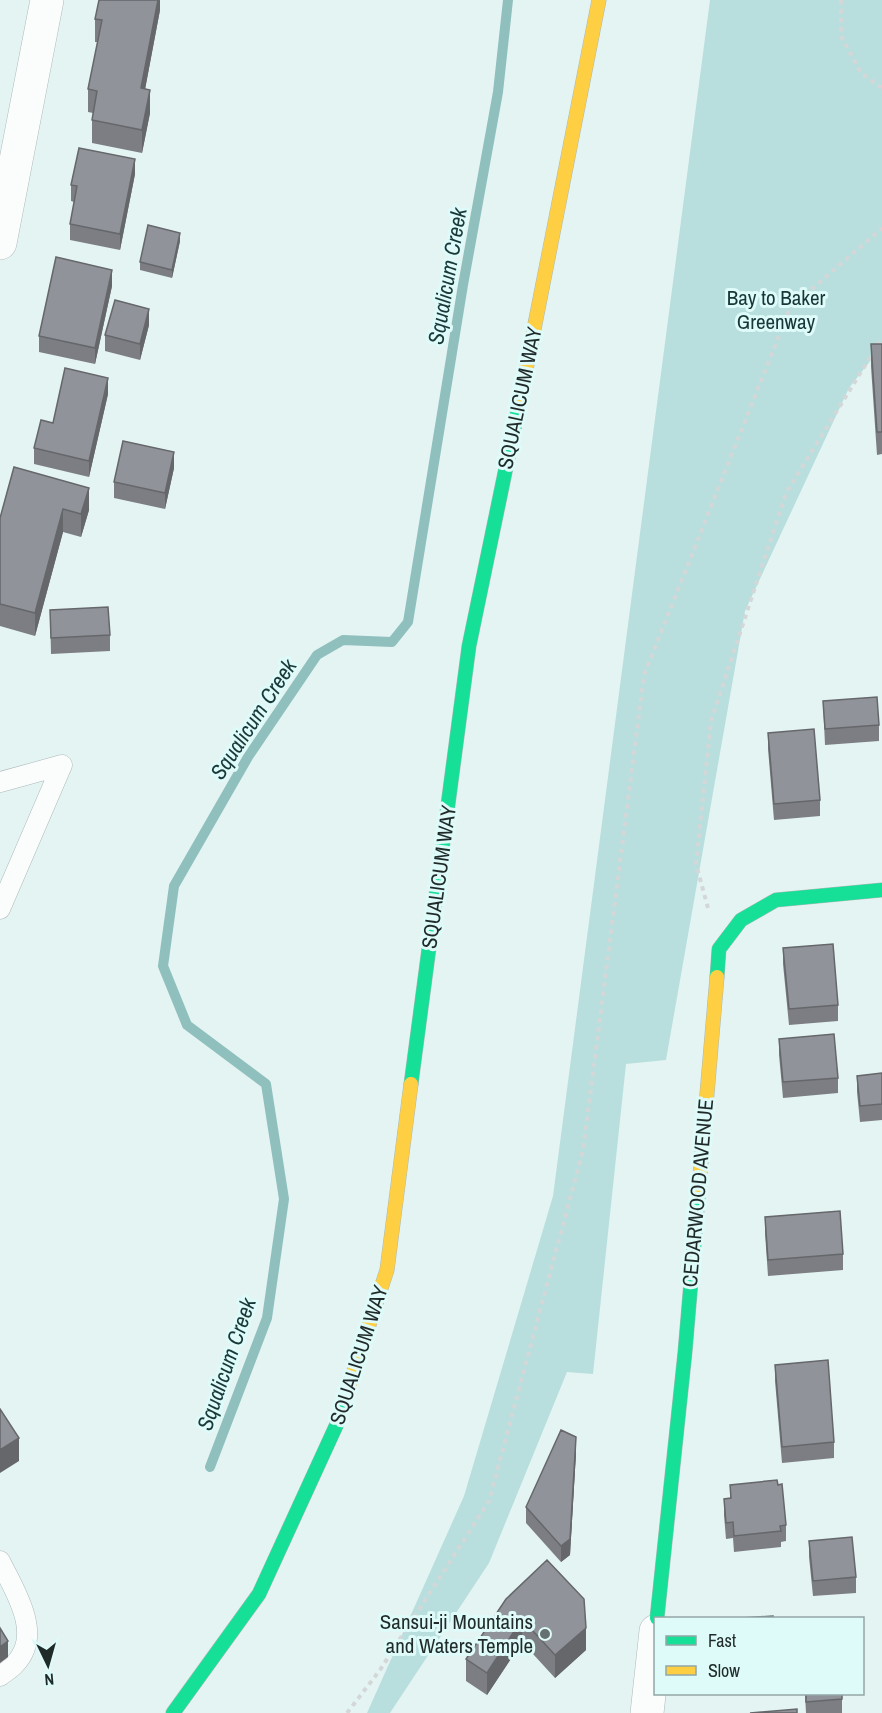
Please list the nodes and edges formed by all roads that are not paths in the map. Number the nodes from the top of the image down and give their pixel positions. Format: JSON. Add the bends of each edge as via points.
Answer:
{"nodes":[{"id":1,"x":47,"y":0,"type":"edge"},
{"id":2,"x":599,"y":0,"type":"edge"},
{"id":3,"x":0,"y":243,"type":"edge"},
{"id":4,"x":0,"y":782,"type":"edge"},
{"id":5,"x":882,"y":890,"type":"edge"},
{"id":6,"x":0,"y":909,"type":"edge"},
{"id":7,"x":0,"y":1561,"type":"edge"},
{"id":8,"x":657,"y":1617,"type":"edge"},
{"id":9,"x":654,"y":1649,"type":"edge"},
{"id":10,"x":0,"y":1676,"type":"edge"},
{"id":11,"x":174,"y":1713,"type":"edge"},
{"id":12,"x":647,"y":1713,"type":"edge"}],
"edges":[{"from":1,"to":3,"type":"street"},
{"from":2,"to":11,"type":"street","name":"SQUALICUM WAY","via":[[469,646],[387,1270],[336,1426],[259,1594]]},
{"from":4,"to":6,"type":"lane","via":[[62,765]]},
{"from":5,"to":8,"type":"street","name":"CEDARWOOD AVENUE","via":[[776,900],[741,920],[719,949],[685,1352]]},
{"from":7,"to":10,"type":"lane","via":[[25,1612],[27,1630],[16,1663]]},
{"from":9,"to":12,"type":"street"}]}
